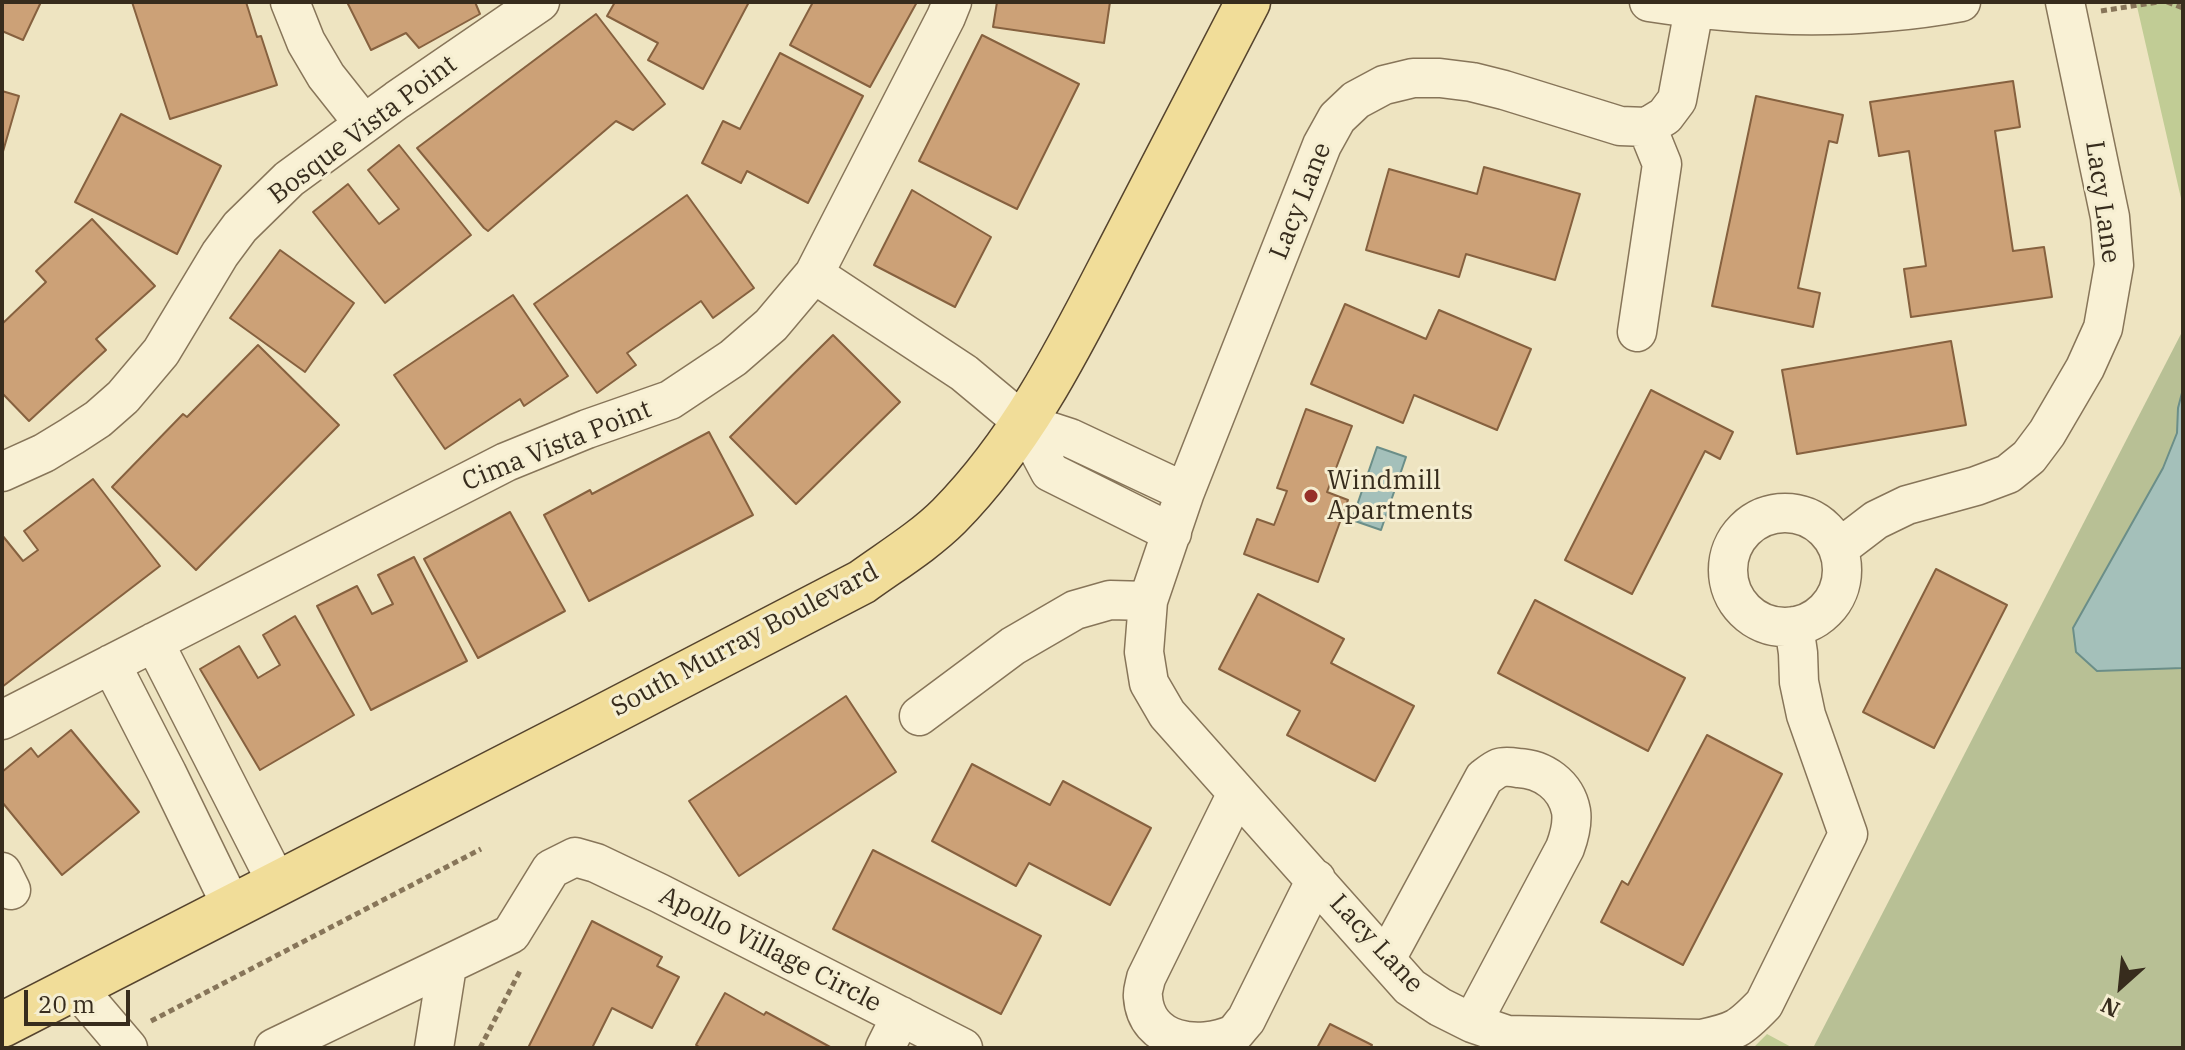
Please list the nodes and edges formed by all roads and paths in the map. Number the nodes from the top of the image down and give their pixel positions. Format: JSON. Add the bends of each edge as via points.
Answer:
{"nodes":[{"id":1,"x":290,"y":2,"type":"edge"},
{"id":2,"x":540,"y":2,"type":"edge"},
{"id":3,"x":952,"y":2,"type":"edge"},
{"id":4,"x":1248,"y":2,"type":"edge"},
{"id":5,"x":1649,"y":2,"type":"edge"},
{"id":6,"x":1961,"y":2,"type":"edge"},
{"id":7,"x":2158,"y":2,"type":"edge"},
{"id":8,"x":2167,"y":2,"type":"edge"},
{"id":9,"x":2183,"y":8,"type":"edge"},
{"id":10,"x":1694,"y":9,"type":"junction"},
{"id":11,"x":2067,"y":9,"type":"edge"},
{"id":12,"x":364,"y":124,"type":"junction"},
{"id":13,"x":1647,"y":127,"type":"junction"},
{"id":14,"x":814,"y":274,"type":"junction"},
{"id":15,"x":1637,"y":332,"type":"dead end"},
{"id":16,"x":1024,"y":423,"type":"junction"},
{"id":17,"x":2,"y":472,"type":"edge"},
{"id":18,"x":1185,"y":492,"type":"junction"},
{"id":19,"x":1172,"y":533,"type":"junction"},
{"id":20,"x":1838,"y":549,"type":"junction"},
{"id":21,"x":1148,"y":601,"type":"junction"},
{"id":22,"x":1794,"y":626,"type":"junction"},
{"id":23,"x":154,"y":642,"type":"junction"},
{"id":24,"x":111,"y":664,"type":"junction"},
{"id":25,"x":919,"y":716,"type":"dead end"},
{"id":26,"x":2,"y":720,"type":"edge"},
{"id":27,"x":210,"y":753,"type":"junction"},
{"id":28,"x":167,"y":773,"type":"junction"},
{"id":29,"x":1237,"y":793,"type":"junction"},
{"id":30,"x":481,"y":849,"type":"dead end"},
{"id":31,"x":1316,"y":879,"type":"junction"},
{"id":32,"x":277,"y":883,"type":"junction"},
{"id":33,"x":232,"y":907,"type":"junction"},
{"id":34,"x":1386,"y":959,"type":"junction"},
{"id":35,"x":447,"y":966,"type":"junction"},
{"id":36,"x":76,"y":987,"type":"junction"},
{"id":37,"x":1472,"y":1023,"type":"junction"},
{"id":38,"x":2,"y":1025,"type":"edge"},
{"id":39,"x":893,"y":1032,"type":"edge"},
{"id":40,"x":124,"y":1043,"type":"edge"},
{"id":41,"x":274,"y":1048,"type":"edge"},
{"id":42,"x":434,"y":1048,"type":"edge"},
{"id":43,"x":963,"y":1048,"type":"edge"}],
"edges":[{"from":1,"to":12,"type":"street","via":[[326,76]]},
{"from":2,"to":12,"type":"street","name":"Bosque Vista Point"},
{"from":3,"to":14,"type":"street","name":"Cima Vista Point"},
{"from":4,"to":16,"type":"main road","name":"South Murray Boulevard","via":[[1062,362]]},
{"from":5,"to":10,"type":"street"},
{"from":6,"to":10,"type":"street","via":[[1801,16]]},
{"from":7,"to":11,"type":"path"},
{"from":8,"to":9,"type":"path"},
{"from":10,"to":13,"type":"street","via":[[1677,100]]},
{"from":11,"to":20,"type":"street","name":"Lacy Lane","via":[[2110,217],[2114,265],[2103,328],[2029,457],[2008,474],[1907,505],[1876,520]]},
{"from":12,"to":17,"type":"street","name":"Bosque Vista Point","via":[[289,179],[240,227],[161,352],[123,397],[72,436]]},
{"from":13,"to":15,"type":"street","via":[[1662,164]]},
{"from":13,"to":18,"type":"street","name":"Lacy Lane","via":[[1620,126],[1504,90],[1440,78],[1384,85],[1356,100],[1337,118],[1322,145]]},
{"from":14,"to":16,"type":"street","via":[[964,373]]},
{"from":14,"to":23,"type":"street","name":"Cima Vista Point","via":[[752,342],[670,400],[506,462]]},
{"from":16,"to":18,"type":"street","via":[[1070,438]]},
{"from":16,"to":19,"type":"street","via":[[1050,472]]},
{"from":16,"to":32,"type":"main road","name":"South Murray Boulevard","via":[[946,518],[862,582]]},
{"from":18,"to":19,"type":"street","name":"Lacy Lane"},
{"from":19,"to":21,"type":"street","name":"Lacy Lane"},
{"from":20,"to":22,"type":"street","via":[[1842,577],[1832,602],[1807,623]]},
{"from":20,"to":22,"type":"street","via":[[1822,526],[1797,514],[1766,516],[1741,533],[1730,555],[1731,590],[1751,616],[1774,626]]},
{"from":21,"to":25,"type":"street","via":[[1110,600],[1075,610],[1013,646]]},
{"from":21,"to":29,"type":"street","name":"Lacy Lane","via":[[1144,652],[1149,683],[1167,714]]},
{"from":22,"to":37,"type":"street","name":"Lacy Lane","via":[[1806,715],[1848,834],[1764,1004],[1728,1034],[1701,1039],[1507,1035]]},
{"from":23,"to":24,"type":"street","name":"Cima Vista Point"},
{"from":23,"to":27,"type":"street"},
{"from":24,"to":26,"type":"street","name":"Cima Vista Point"},
{"from":24,"to":28,"type":"street"},
{"from":27,"to":28,"type":"street"},
{"from":27,"to":32,"type":"street"},
{"from":28,"to":33,"type":"street"},
{"from":29,"to":31,"type":"street","name":"Lacy Lane"},
{"from":29,"to":31,"type":"street","via":[[1146,978],[1147,1015],[1167,1040],[1197,1047],[1233,1035],[1246,1020]]},
{"from":30,"to":40,"type":"path"},
{"from":31,"to":34,"type":"street","name":"Lacy Lane"},
{"from":32,"to":33,"type":"main road","name":"South Murray Boulevard"},
{"from":33,"to":36,"type":"main road","name":"South Murray Boulevard"},
{"from":34,"to":37,"type":"street","name":"Lacy Lane","via":[[1410,987]]},
{"from":34,"to":37,"type":"street","via":[[1484,778],[1500,767],[1523,768],[1556,782],[1572,813],[1571,832]]},
{"from":35,"to":39,"type":"street","name":"Apollo Village Circle","via":[[511,934],[551,869],[575,857],[659,893]]},
{"from":35,"to":41,"type":"street"},
{"from":35,"to":42,"type":"street"},
{"from":36,"to":38,"type":"main road","name":"South Murray Boulevard"},
{"from":36,"to":40,"type":"street"},
{"from":39,"to":43,"type":"street","name":"Apollo Village Circle"}]}
